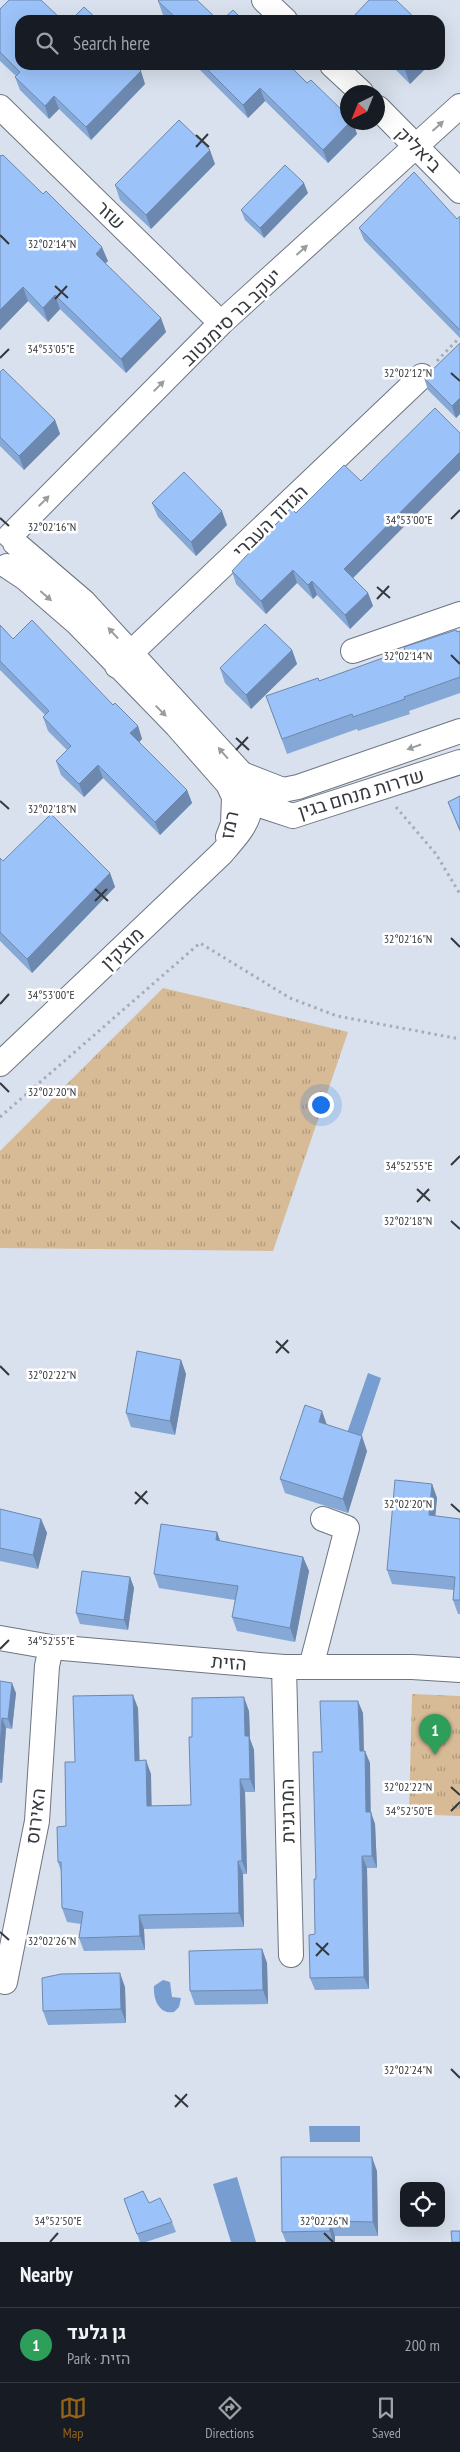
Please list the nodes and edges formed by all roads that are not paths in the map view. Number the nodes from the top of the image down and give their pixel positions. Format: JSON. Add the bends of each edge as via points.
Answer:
{"nodes":[{"id":1,"x":264,"y":0,"type":"edge"},
{"id":2,"x":280,"y":15,"type":"edge"},
{"id":3,"x":338,"y":70,"type":"edge"},
{"id":4,"x":354,"y":85,"type":"edge"},
{"id":5,"x":460,"y":106,"type":"edge"},
{"id":6,"x":0,"y":107,"type":"edge"},
{"id":7,"x":385,"y":115,"type":"edge"},
{"id":8,"x":417,"y":145,"type":"junction"},
{"id":9,"x":460,"y":191,"type":"edge"},
{"id":10,"x":221,"y":323,"type":"junction"},
{"id":11,"x":422,"y":376,"type":"road end"},
{"id":12,"x":8,"y":537,"type":"edge"},
{"id":13,"x":4,"y":568,"type":"edge"},
{"id":14,"x":460,"y":614,"type":"edge"},
{"id":15,"x":353,"y":651,"type":"dead end"},
{"id":16,"x":125,"y":660,"type":"junction"},
{"id":17,"x":460,"y":731,"type":"edge"},
{"id":18,"x":460,"y":762,"type":"edge"},
{"id":19,"x":242,"y":774,"type":"junction"},
{"id":20,"x":243,"y":799,"type":"junction"},
{"id":21,"x":222,"y":853,"type":"joint"},
{"id":22,"x":0,"y":1064,"type":"edge"},
{"id":23,"x":324,"y":1519,"type":"dead end"},
{"id":24,"x":0,"y":1638,"type":"edge"},
{"id":25,"x":51,"y":1647,"type":"junction"},
{"id":26,"x":284,"y":1667,"type":"junction"},
{"id":27,"x":310,"y":1667,"type":"junction"},
{"id":28,"x":460,"y":1670,"type":"edge"},
{"id":29,"x":291,"y":1955,"type":"dead end"},
{"id":30,"x":5,"y":1982,"type":"dead end"}],
"edges":[{"from":1,"to":2,"type":"street"},
{"from":3,"to":4,"type":"street"},
{"from":8,"to":5,"type":"street","name":"יעקב בר סימנטוב","one_way":true},
{"from":6,"to":10,"type":"street","name":"שזר"},
{"from":7,"to":8,"type":"street","name":"ביאליק"},
{"from":8,"to":9,"type":"street","name":"ביאליק"},
{"from":10,"to":8,"type":"street","name":"יעקב בר סימנטוב","one_way":true},
{"from":12,"to":10,"type":"street","name":"יעקב בר סימנטוב","one_way":true},
{"from":11,"to":16,"type":"street","name":"הגדוד העברי"},
{"from":12,"to":13,"type":"street","via":[[15,556]]},
{"from":16,"to":12,"type":"street","name":"רמז","one_way":true,"via":[[84,602]]},
{"from":13,"to":16,"type":"street","name":"רמז","one_way":true,"via":[[25,578],[77,624]]},
{"from":14,"to":15,"type":"street"},
{"from":19,"to":16,"type":"street","name":"רמז","one_way":true},
{"from":16,"to":20,"type":"street","name":"רמז","one_way":true,"via":[[177,726]]},
{"from":17,"to":19,"type":"street","name":"שדרות מנחם בגין","one_way":true,"via":[[283,790]]},
{"from":18,"to":20,"type":"street","name":"שדרות מנחם בגין","via":[[293,816]]},
{"from":19,"to":20,"type":"street","name":"רמז","via":[[249,788]]},
{"from":20,"to":21,"type":"street","name":"רמז"},
{"from":21,"to":22,"type":"street","name":"מוצקין"},
{"from":23,"to":27,"type":"street","via":[[347,1528]]},
{"from":24,"to":25,"type":"street","name":"הזית"},
{"from":25,"to":26,"type":"street","name":"הזית"},
{"from":25,"to":30,"type":"street","name":"האירוס","via":[[37,1821]]},
{"from":26,"to":27,"type":"street","name":"הזית"},
{"from":26,"to":29,"type":"street","name":"המרגנית"},
{"from":27,"to":28,"type":"street","name":"הזית"}]}
